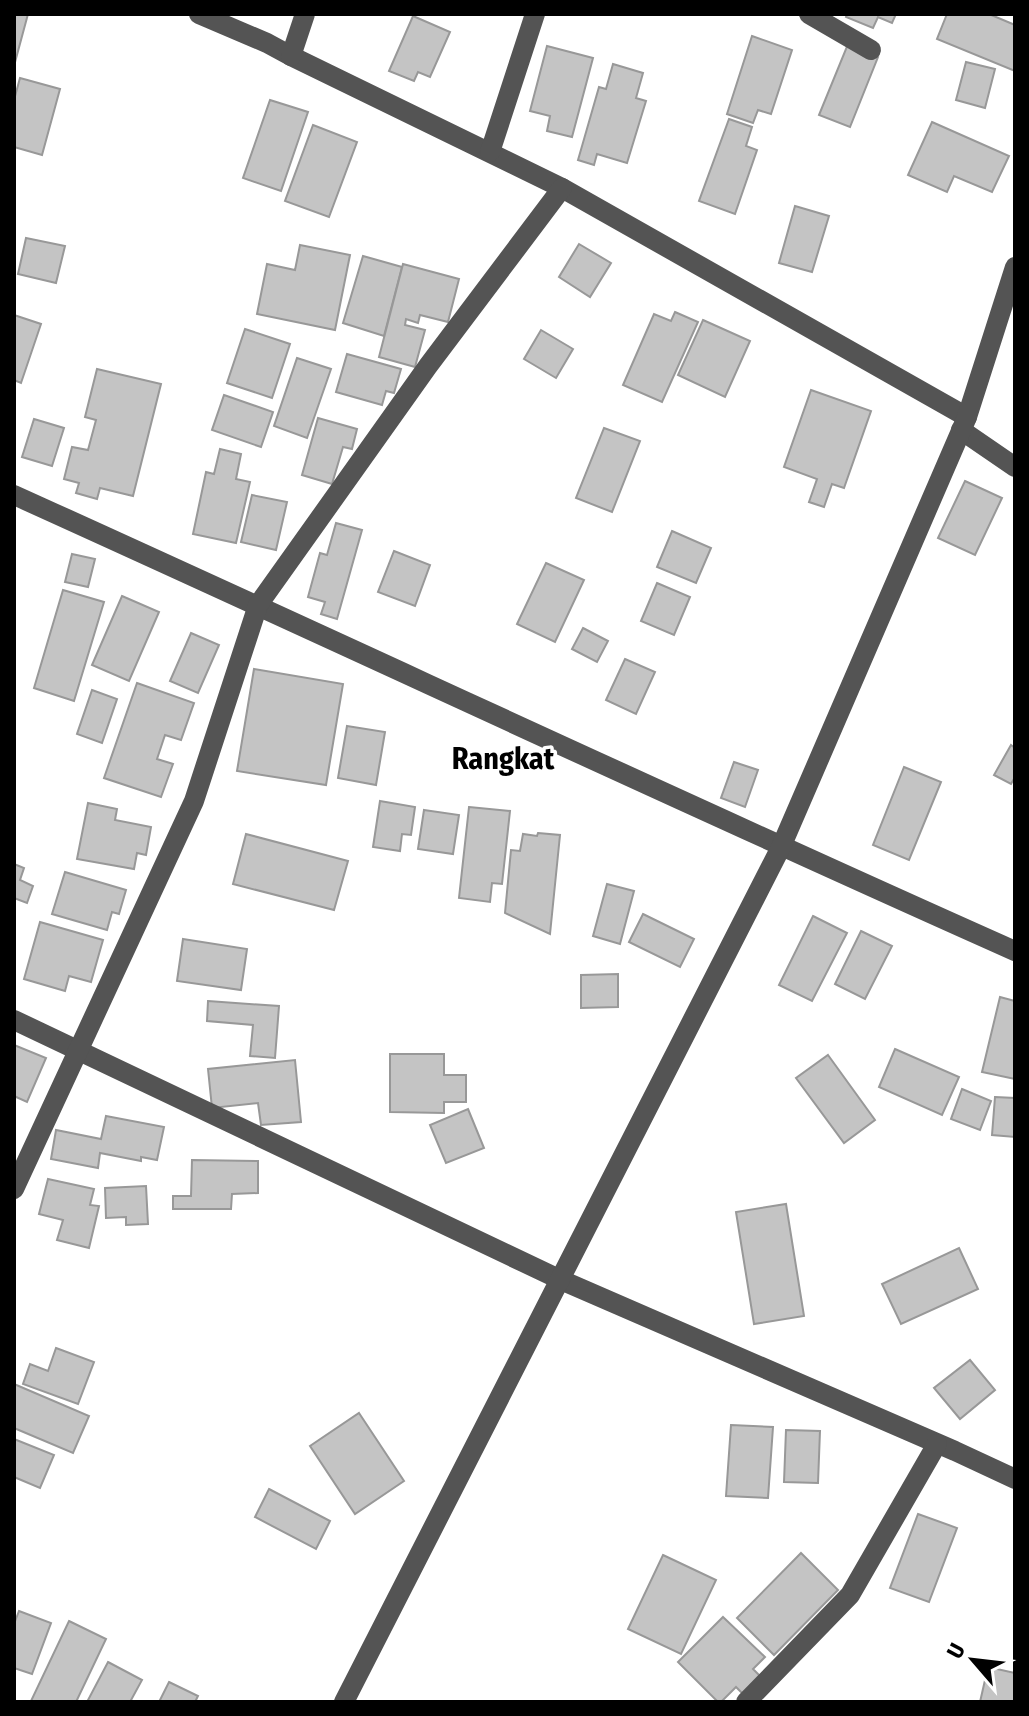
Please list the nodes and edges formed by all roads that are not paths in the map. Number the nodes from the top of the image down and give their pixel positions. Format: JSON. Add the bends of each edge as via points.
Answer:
{"nodes":[{"id":1,"x":199,"y":14,"type":"edge"},
{"id":2,"x":305,"y":14,"type":"edge"},
{"id":3,"x":535,"y":14,"type":"edge"},
{"id":4,"x":809,"y":14,"type":"edge"},
{"id":5,"x":871,"y":50,"type":"dead end"},
{"id":6,"x":291,"y":56,"type":"junction"},
{"id":7,"x":490,"y":152,"type":"junction"},
{"id":8,"x":562,"y":188,"type":"junction"},
{"id":9,"x":1015,"y":267,"type":"edge"},
{"id":10,"x":964,"y":423,"type":"junction"},
{"id":11,"x":1015,"y":467,"type":"edge"},
{"id":12,"x":14,"y":495,"type":"edge"},
{"id":13,"x":258,"y":605,"type":"junction"},
{"id":14,"x":781,"y":847,"type":"junction"},
{"id":15,"x":1015,"y":951,"type":"edge"},
{"id":16,"x":14,"y":1020,"type":"edge"},
{"id":17,"x":79,"y":1051,"type":"junction"},
{"id":18,"x":14,"y":1189,"type":"edge"},
{"id":19,"x":561,"y":1280,"type":"junction"},
{"id":20,"x":937,"y":1444,"type":"junction"},
{"id":21,"x":1015,"y":1479,"type":"edge"},
{"id":22,"x":344,"y":1702,"type":"edge"},
{"id":23,"x":746,"y":1702,"type":"edge"}],
"edges":[{"from":1,"to":6,"type":"street"},
{"from":2,"to":6,"type":"street"},
{"from":3,"to":7,"type":"street"},
{"from":4,"to":5,"type":"street"},
{"from":6,"to":7,"type":"street"},
{"from":7,"to":8,"type":"street"},
{"from":8,"to":10,"type":"street"},
{"from":8,"to":13,"type":"street"},
{"from":9,"to":10,"type":"street"},
{"from":10,"to":11,"type":"street"},
{"from":10,"to":14,"type":"street"},
{"from":12,"to":13,"type":"street"},
{"from":13,"to":14,"type":"street"},
{"from":13,"to":17,"type":"street","via":[[194,801]]},
{"from":14,"to":15,"type":"street"},
{"from":14,"to":19,"type":"street"},
{"from":16,"to":17,"type":"street"},
{"from":17,"to":18,"type":"street"},
{"from":17,"to":19,"type":"street"},
{"from":19,"to":20,"type":"street"},
{"from":19,"to":22,"type":"street"},
{"from":20,"to":21,"type":"street"},
{"from":20,"to":23,"type":"street","via":[[850,1595]]}]}
